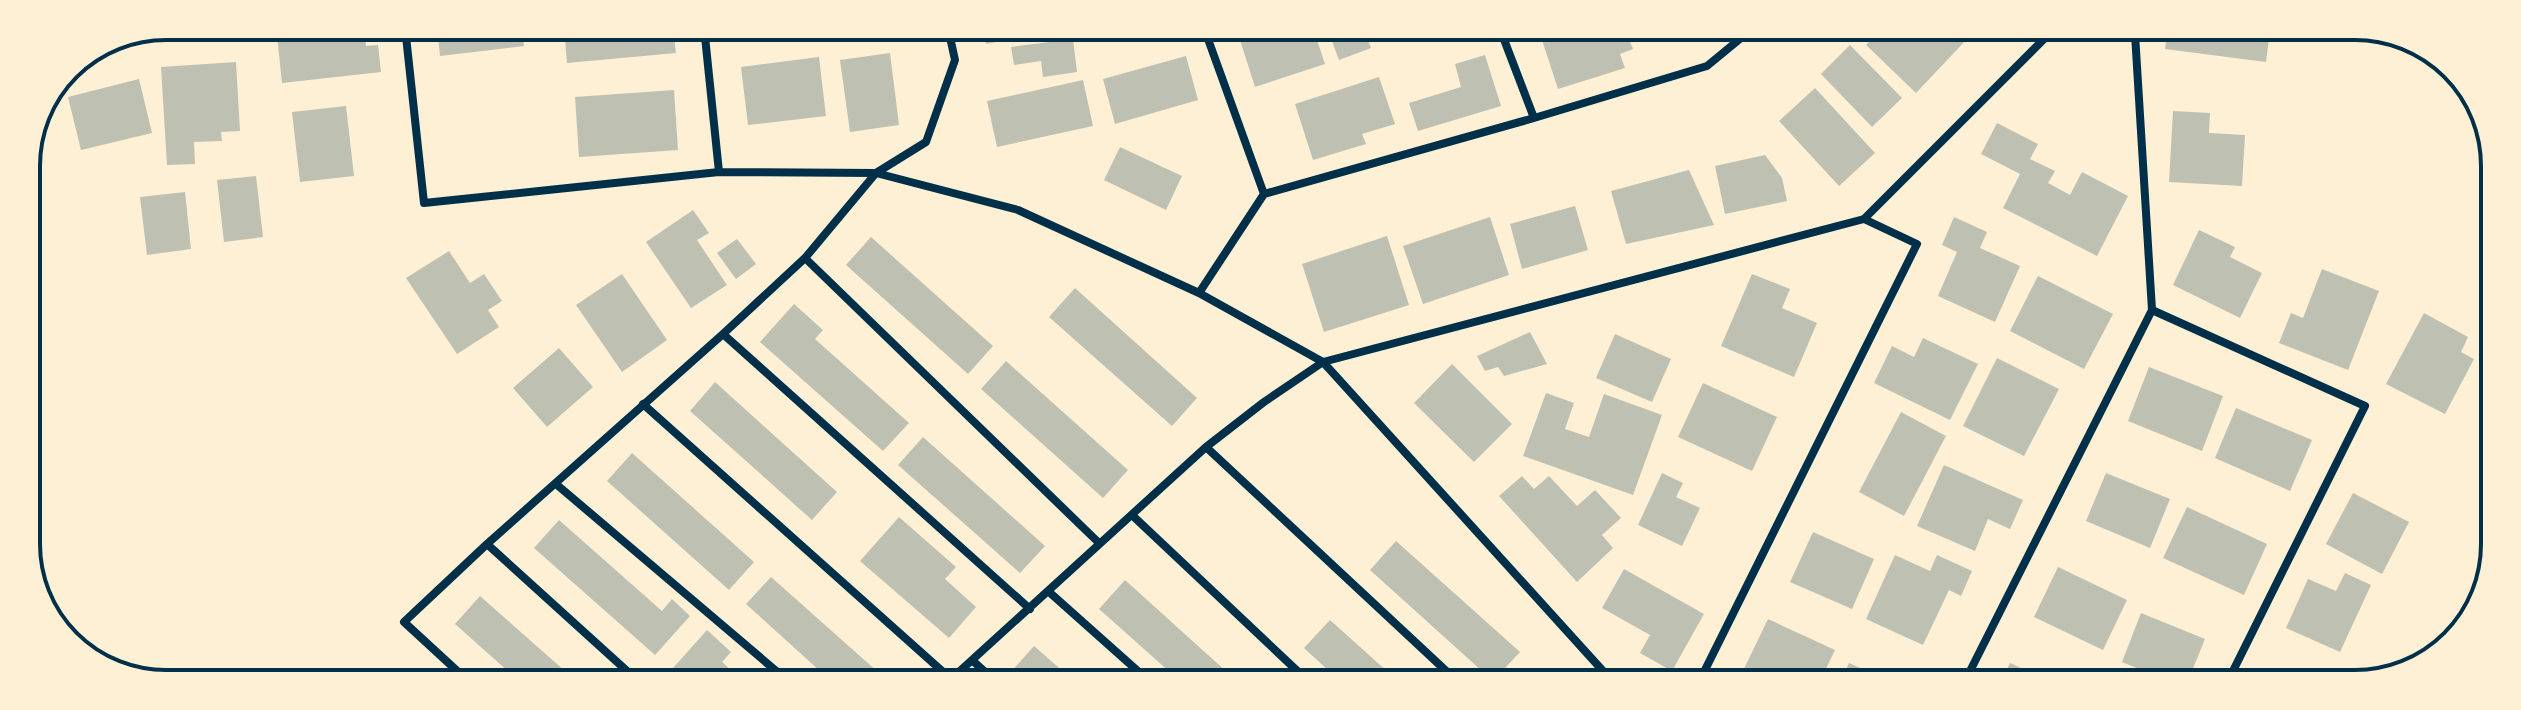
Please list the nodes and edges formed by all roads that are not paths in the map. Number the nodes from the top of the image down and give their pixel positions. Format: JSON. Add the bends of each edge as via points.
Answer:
{"nodes":[{"id":1,"x":406,"y":40,"type":"edge"},
{"id":2,"x":705,"y":40,"type":"edge"},
{"id":3,"x":951,"y":40,"type":"edge"},
{"id":4,"x":1208,"y":40,"type":"edge"},
{"id":5,"x":1504,"y":40,"type":"edge"},
{"id":6,"x":1739,"y":40,"type":"edge"},
{"id":7,"x":2043,"y":40,"type":"edge"},
{"id":8,"x":2135,"y":40,"type":"edge"},
{"id":9,"x":1534,"y":118,"type":"junction"},
{"id":10,"x":719,"y":172,"type":"junction"},
{"id":11,"x":876,"y":173,"type":"junction"},
{"id":12,"x":1264,"y":194,"type":"junction"},
{"id":13,"x":1864,"y":219,"type":"junction"},
{"id":14,"x":805,"y":258,"type":"junction"},
{"id":15,"x":1199,"y":293,"type":"junction"},
{"id":16,"x":2152,"y":310,"type":"junction"},
{"id":17,"x":723,"y":334,"type":"junction"},
{"id":18,"x":1323,"y":362,"type":"junction"},
{"id":19,"x":643,"y":404,"type":"junction"},
{"id":20,"x":1206,"y":447,"type":"junction"},
{"id":21,"x":556,"y":484,"type":"junction"},
{"id":22,"x":1133,"y":516,"type":"junction"},
{"id":23,"x":1099,"y":543,"type":"junction"},
{"id":24,"x":487,"y":544,"type":"junction"},
{"id":25,"x":1048,"y":591,"type":"junction"},
{"id":26,"x":1030,"y":609,"type":"junction"},
{"id":27,"x":973,"y":661,"type":"junction"},
{"id":28,"x":456,"y":670,"type":"edge"},
{"id":29,"x":626,"y":670,"type":"edge"},
{"id":30,"x":775,"y":670,"type":"edge"},
{"id":31,"x":939,"y":670,"type":"edge"},
{"id":32,"x":962,"y":670,"type":"edge"},
{"id":33,"x":983,"y":670,"type":"edge"},
{"id":34,"x":1137,"y":670,"type":"edge"},
{"id":35,"x":1296,"y":670,"type":"edge"},
{"id":36,"x":1445,"y":670,"type":"edge"},
{"id":37,"x":1602,"y":670,"type":"edge"},
{"id":38,"x":1705,"y":670,"type":"edge"},
{"id":39,"x":1971,"y":670,"type":"edge"},
{"id":40,"x":2233,"y":670,"type":"edge"}],
"edges":[{"from":1,"to":10,"type":"street","via":[[424,203]]},
{"from":2,"to":10,"type":"street"},
{"from":3,"to":11,"type":"street","via":[[955,60],[926,142]]},
{"from":4,"to":12,"type":"street"},
{"from":5,"to":9,"type":"street"},
{"from":6,"to":9,"type":"street","via":[[1707,66]]},
{"from":7,"to":13,"type":"street"},
{"from":8,"to":16,"type":"street"},
{"from":9,"to":12,"type":"street"},
{"from":10,"to":11,"type":"street"},
{"from":11,"to":14,"type":"street"},
{"from":11,"to":15,"type":"street","via":[[1018,210]]},
{"from":12,"to":15,"type":"street"},
{"from":13,"to":18,"type":"street"},
{"from":13,"to":38,"type":"street","via":[[1917,244]]},
{"from":14,"to":17,"type":"street"},
{"from":14,"to":23,"type":"street"},
{"from":15,"to":18,"type":"street"},
{"from":16,"to":39,"type":"street"},
{"from":16,"to":40,"type":"street","via":[[2365,406]]},
{"from":17,"to":19,"type":"street"},
{"from":17,"to":26,"type":"street"},
{"from":18,"to":20,"type":"street"},
{"from":18,"to":37,"type":"street"},
{"from":19,"to":21,"type":"street"},
{"from":19,"to":31,"type":"street"},
{"from":20,"to":22,"type":"street"},
{"from":20,"to":36,"type":"street"},
{"from":21,"to":24,"type":"street"},
{"from":21,"to":30,"type":"street"},
{"from":22,"to":23,"type":"street"},
{"from":22,"to":35,"type":"street"},
{"from":23,"to":25,"type":"street"},
{"from":24,"to":28,"type":"street","via":[[404,622]]},
{"from":24,"to":29,"type":"street"},
{"from":25,"to":26,"type":"street"},
{"from":25,"to":34,"type":"street"},
{"from":26,"to":27,"type":"street"},
{"from":27,"to":32,"type":"street"},
{"from":27,"to":33,"type":"street"}]}
